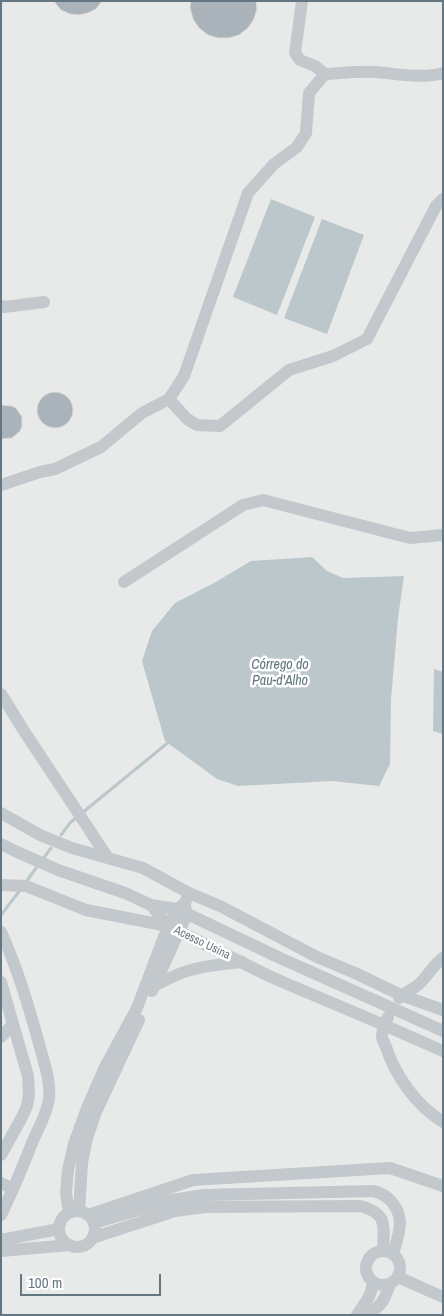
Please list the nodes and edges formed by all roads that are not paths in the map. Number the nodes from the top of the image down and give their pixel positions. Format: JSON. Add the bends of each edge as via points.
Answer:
{"nodes":[{"id":1,"x":302,"y":1,"type":"edge"},
{"id":2,"x":443,"y":73,"type":"edge"},
{"id":3,"x":325,"y":74,"type":"junction"},
{"id":4,"x":443,"y":199,"type":"edge"},
{"id":5,"x":44,"y":302,"type":"dead end"},
{"id":6,"x":1,"y":306,"type":"edge"},
{"id":7,"x":169,"y":399,"type":"junction"},
{"id":8,"x":1,"y":485,"type":"edge"},
{"id":9,"x":443,"y":535,"type":"edge"},
{"id":10,"x":124,"y":582,"type":"dead end"},
{"id":11,"x":1,"y":694,"type":"edge"},
{"id":12,"x":1,"y":813,"type":"edge"},
{"id":13,"x":1,"y":844,"type":"edge"},
{"id":14,"x":108,"y":858,"type":"junction"},
{"id":15,"x":1,"y":885,"type":"edge"},
{"id":16,"x":152,"y":905,"type":"junction"},
{"id":17,"x":184,"y":905,"type":"junction"},
{"id":18,"x":174,"y":929,"type":"junction"},
{"id":19,"x":1,"y":932,"type":"edge"},
{"id":20,"x":317,"y":957,"type":"junction"},
{"id":21,"x":443,"y":958,"type":"edge"},
{"id":22,"x":242,"y":962,"type":"junction"},
{"id":23,"x":312,"y":972,"type":"junction"},
{"id":24,"x":1,"y":982,"type":"edge"},
{"id":25,"x":150,"y":984,"type":"junction"},
{"id":26,"x":303,"y":990,"type":"junction"},
{"id":27,"x":401,"y":995,"type":"junction"},
{"id":28,"x":393,"y":1008,"type":"junction"},
{"id":29,"x":443,"y":1010,"type":"edge"},
{"id":30,"x":13,"y":1024,"type":"junction"},
{"id":31,"x":384,"y":1025,"type":"junction"},
{"id":32,"x":443,"y":1031,"type":"edge"},
{"id":33,"x":1,"y":1037,"type":"edge"},
{"id":34,"x":443,"y":1051,"type":"edge"},
{"id":35,"x":28,"y":1076,"type":"junction"},
{"id":36,"x":48,"y":1084,"type":"junction"},
{"id":37,"x":443,"y":1122,"type":"edge"},
{"id":38,"x":1,"y":1155,"type":"edge"},
{"id":39,"x":1,"y":1183,"type":"edge"},
{"id":40,"x":443,"y":1186,"type":"edge"},
{"id":41,"x":14,"y":1189,"type":"junction"},
{"id":42,"x":1,"y":1215,"type":"edge"},
{"id":43,"x":83,"y":1215,"type":"junction"},
{"id":44,"x":59,"y":1229,"type":"junction"},
{"id":45,"x":92,"y":1238,"type":"junction"},
{"id":46,"x":1,"y":1240,"type":"edge"},
{"id":47,"x":70,"y":1245,"type":"junction"},
{"id":48,"x":1,"y":1252,"type":"edge"},
{"id":49,"x":388,"y":1252,"type":"junction"},
{"id":50,"x":394,"y":1281,"type":"junction"},
{"id":51,"x":374,"y":1282,"type":"junction"},
{"id":52,"x":443,"y":1297,"type":"edge"},
{"id":53,"x":358,"y":1315,"type":"edge"},
{"id":54,"x":366,"y":1315,"type":"edge"}],
"edges":[{"from":1,"to":3,"type":"street","via":[[295,53],[300,60]]},
{"from":2,"to":3,"type":"street","via":[[431,76],[374,72]]},
{"from":3,"to":7,"type":"street","via":[[309,93],[306,133],[297,147],[274,164],[248,194],[184,376]]},
{"from":4,"to":7,"type":"street","via":[[436,206],[367,339],[333,356],[288,370],[220,426],[197,425]]},
{"from":5,"to":6,"type":"street"},
{"from":7,"to":8,"type":"street","via":[[142,413],[101,447],[55,469]]},
{"from":9,"to":10,"type":"street","via":[[410,538],[264,500],[243,505]]},
{"from":11,"to":14,"type":"street"},
{"from":12,"to":14,"type":"street","via":[[40,835]]},
{"from":13,"to":16,"type":"street"},
{"from":14,"to":17,"type":"street","via":[[143,868]]},
{"from":15,"to":18,"type":"street","via":[[21,886],[86,910]]},
{"from":16,"to":17,"type":"street","name":"Acesso Usina"},
{"from":16,"to":18,"type":"street","name":"Acesso Usina"},
{"from":17,"to":18,"type":"street"},
{"from":17,"to":20,"type":"street","via":[[220,906]]},
{"from":17,"to":23,"type":"street","name":"Acesso Usina"},
{"from":18,"to":22,"type":"street","name":"Acesso Usina"},
{"from":18,"to":25,"type":"street"},
{"from":19,"to":36,"type":"street","via":[[14,960]]},
{"from":20,"to":23,"type":"street"},
{"from":20,"to":27,"type":"street"},
{"from":21,"to":27,"type":"street","via":[[420,984]]},
{"from":22,"to":25,"type":"street","via":[[189,970]]},
{"from":22,"to":26,"type":"street","name":"Acesso Usina"},
{"from":23,"to":26,"type":"street"},
{"from":23,"to":28,"type":"street","name":"Acesso Usina"},
{"from":24,"to":30,"type":"street"},
{"from":25,"to":43,"type":"street","via":[[126,1050],[87,1138],[82,1163]]},
{"from":26,"to":31,"type":"street","name":"Acesso Usina"},
{"from":27,"to":28,"type":"street"},
{"from":27,"to":29,"type":"street"},
{"from":28,"to":31,"type":"street"},
{"from":28,"to":32,"type":"street","name":"Acesso Usina"},
{"from":30,"to":33,"type":"street"},
{"from":30,"to":35,"type":"street"},
{"from":31,"to":34,"type":"street","name":"Acesso Usina"},
{"from":31,"to":37,"type":"street","via":[[382,1037],[398,1073],[411,1094]]},
{"from":35,"to":36,"type":"street"},
{"from":35,"to":38,"type":"street","via":[[27,1106]]},
{"from":36,"to":41,"type":"street","via":[[47,1108]]},
{"from":39,"to":41,"type":"street"},
{"from":40,"to":43,"type":"street","via":[[390,1168],[193,1180]]},
{"from":41,"to":42,"type":"street"},
{"from":43,"to":44,"type":"street","via":[[62,1219]]},
{"from":43,"to":45,"type":"street","via":[[95,1228]]},
{"from":43,"to":49,"type":"street","via":[[195,1196],[373,1191],[393,1203],[400,1221],[398,1234]]},
{"from":44,"to":46,"type":"street"},
{"from":44,"to":47,"type":"street","via":[[62,1239]]},
{"from":45,"to":47,"type":"street","via":[[85,1245]]},
{"from":45,"to":49,"type":"street","via":[[188,1209],[360,1206],[371,1209],[381,1218]]},
{"from":47,"to":48,"type":"street"},
{"from":49,"to":50,"type":"street","via":[[400,1262],[400,1272]]},
{"from":49,"to":51,"type":"street","via":[[373,1255],[367,1264],[368,1274]]},
{"from":50,"to":51,"type":"street","via":[[379,1285]]},
{"from":50,"to":52,"type":"street"},
{"from":50,"to":54,"type":"street","via":[[382,1303]]},
{"from":51,"to":53,"type":"street"}]}
